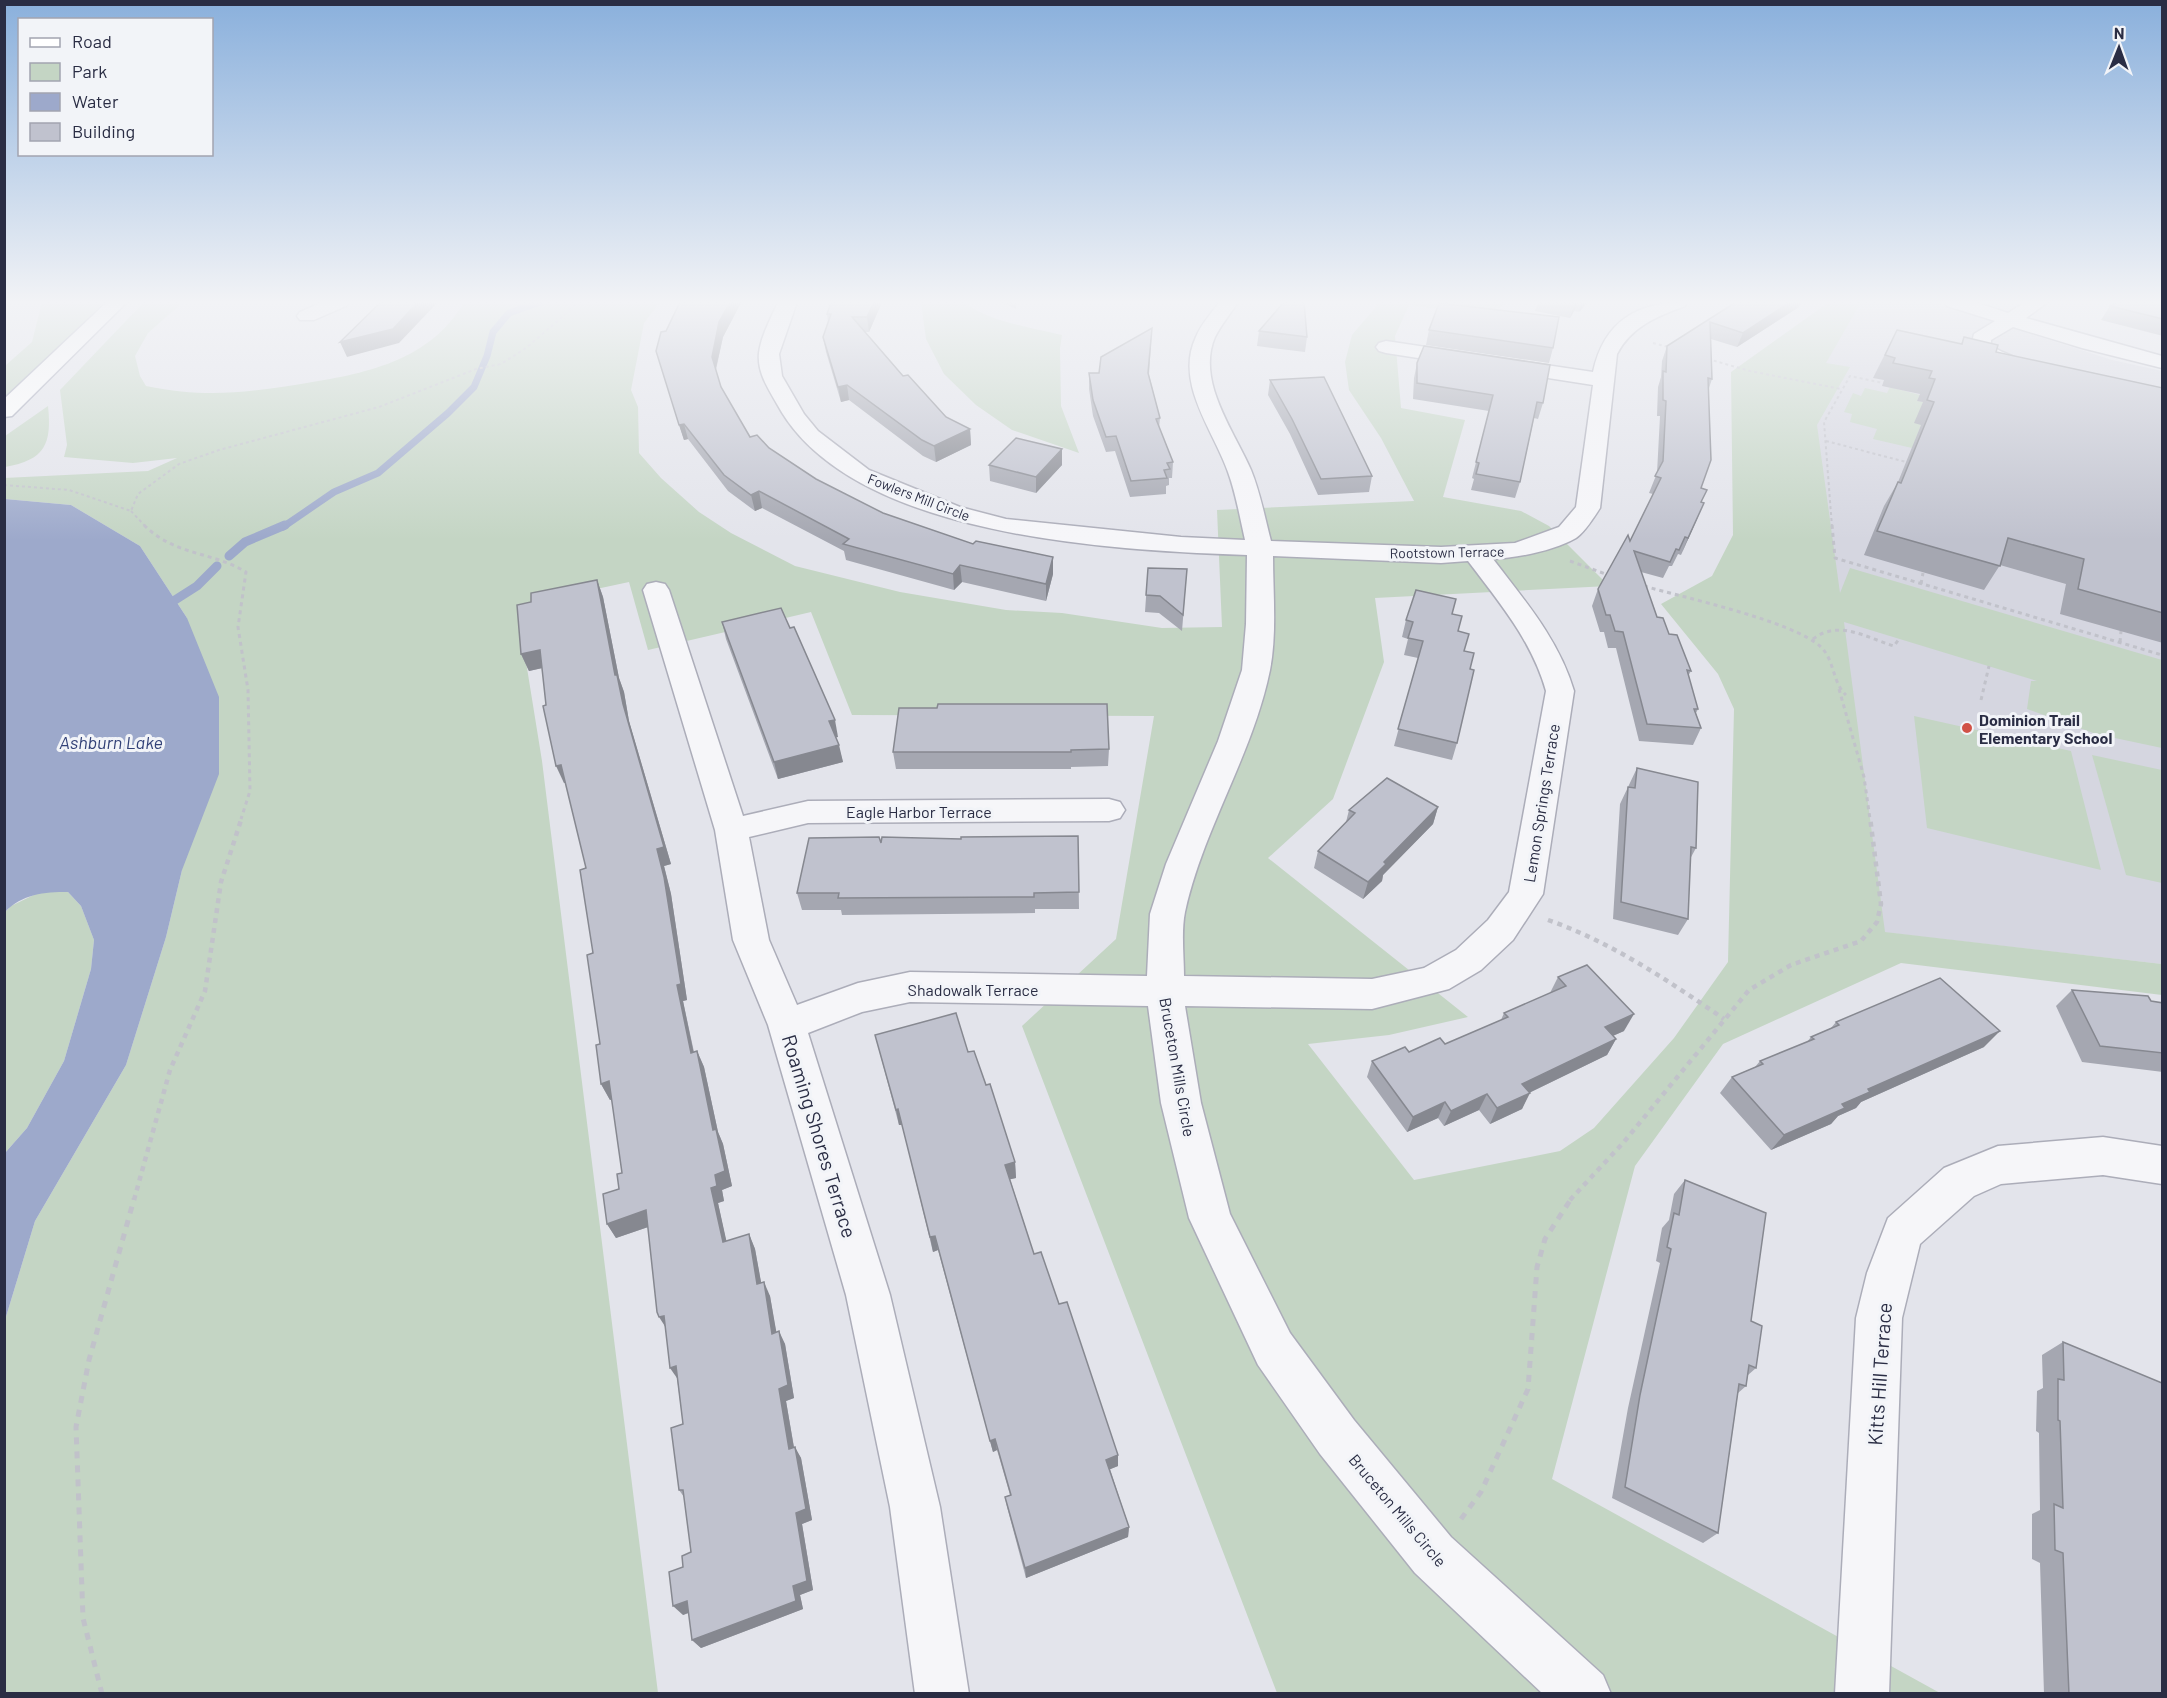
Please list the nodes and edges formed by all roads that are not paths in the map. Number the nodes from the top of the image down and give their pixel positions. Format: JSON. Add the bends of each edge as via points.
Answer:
{"nodes":[{"id":1,"x":35,"y":381,"type":"edge"},
{"id":2,"x":774,"y":381,"type":"edge"},
{"id":3,"x":1201,"y":381,"type":"edge"},
{"id":4,"x":1603,"y":381,"type":"edge"},
{"id":5,"x":4,"y":411,"type":"edge"},
{"id":6,"x":1260,"y":549,"type":"junction"},
{"id":7,"x":1477,"y":555,"type":"junction"},
{"id":8,"x":656,"y":590,"type":"dead end"},
{"id":9,"x":1109,"y":810,"type":"dead end"},
{"id":10,"x":731,"y":830,"type":"junction"},
{"id":11,"x":1165,"y":993,"type":"junction"},
{"id":12,"x":787,"y":1025,"type":"junction"},
{"id":13,"x":2163,"y":1165,"type":"edge"},
{"id":14,"x":942,"y":1694,"type":"edge"},
{"id":15,"x":1584,"y":1694,"type":"edge"},
{"id":16,"x":1862,"y":1694,"type":"edge"}],
"edges":[{"from":1,"to":5,"type":"main road"},
{"from":2,"to":6,"type":"street","name":"Fowlers Mill Circle","via":[[810,436],[861,475],[951,512],[1005,526],[1181,545]]},
{"from":3,"to":6,"type":"street","name":"Bruceton Mills Circle","via":[[1209,408],[1240,472]]},
{"from":4,"to":7,"type":"street","name":"Rootstown Terrace","via":[[1588,508],[1568,532],[1518,550]]},
{"from":6,"to":7,"type":"street","name":"Rootstown Terrace"},
{"from":6,"to":11,"type":"street","name":"Bruceton Mills Circle","via":[[1256,670],[1167,914]]},
{"from":7,"to":11,"type":"street","name":"Lemon Springs Terrace","via":[[1546,652],[1560,691],[1526,894],[1517,910],[1482,951],[1443,976],[1372,994]]},
{"from":8,"to":10,"type":"street","name":"Roaming Shores Terrace"},
{"from":9,"to":10,"type":"street","name":"Eagle Harbor Terrace","via":[[808,812]]},
{"from":10,"to":12,"type":"street","name":"Roaming Shores Terrace","via":[[751,940]]},
{"from":11,"to":12,"type":"street","name":"Shadowalk Terrace","via":[[910,987],[858,998]]},
{"from":11,"to":15,"type":"street","name":"Bruceton Mills Circle","via":[[1181,1103],[1210,1218],[1274,1349],[1337,1437],[1433,1555]]},
{"from":12,"to":14,"type":"street","name":"Roaming Shores Terrace","via":[[868,1295],[915,1507]]},
{"from":13,"to":16,"type":"street","name":"Kitts Hill Terrace","via":[[2103,1156],[1998,1165],[1959,1182],[1904,1232],[1879,1318]]}]}
